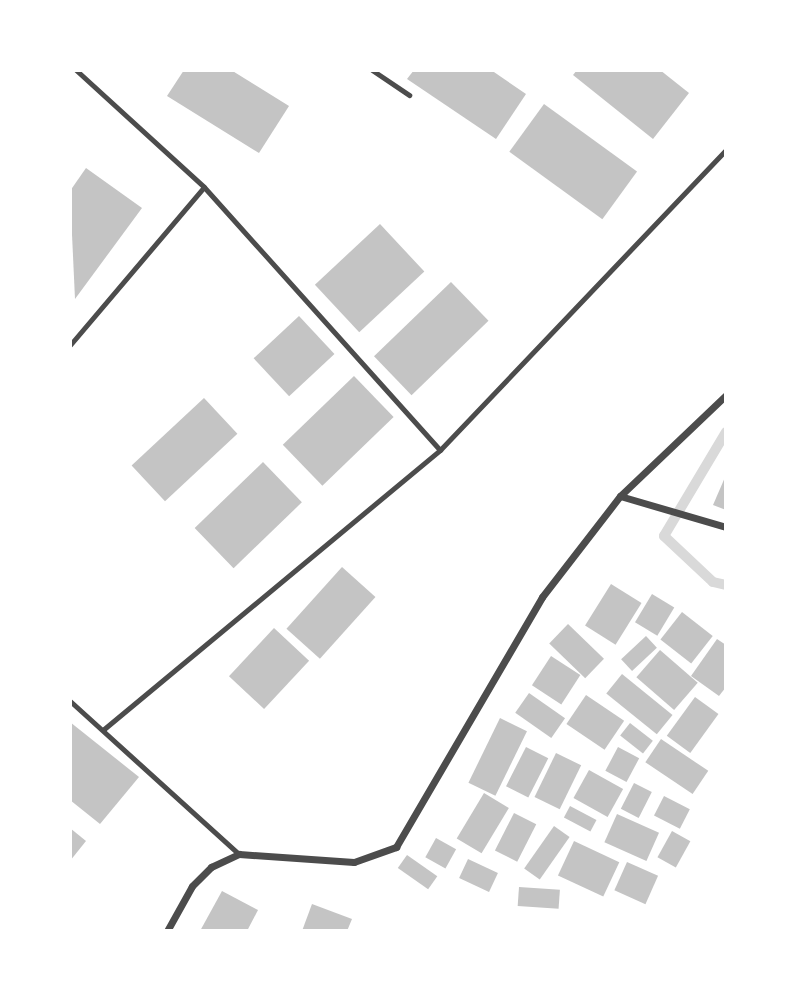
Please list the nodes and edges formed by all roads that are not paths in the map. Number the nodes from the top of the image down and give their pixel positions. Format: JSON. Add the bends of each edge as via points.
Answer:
{"nodes":[{"id":1,"x":76,"y":70,"type":"edge"},
{"id":2,"x":372,"y":70,"type":"edge"},
{"id":3,"x":409,"y":95,"type":"dead end"},
{"id":4,"x":726,"y":150,"type":"edge"},
{"id":5,"x":204,"y":187,"type":"junction"},
{"id":6,"x":70,"y":345,"type":"edge"},
{"id":7,"x":726,"y":396,"type":"edge"},
{"id":8,"x":440,"y":450,"type":"junction"},
{"id":9,"x":620,"y":496,"type":"junction"},
{"id":10,"x":726,"y":527,"type":"edge"},
{"id":11,"x":70,"y":701,"type":"edge"},
{"id":12,"x":104,"y":729,"type":"junction"},
{"id":13,"x":239,"y":854,"type":"junction"},
{"id":14,"x":167,"y":931,"type":"edge"}],
"edges":[{"from":1,"to":5,"type":"lane"},
{"from":2,"to":3,"type":"lane"},
{"from":4,"to":8,"type":"lane"},
{"from":5,"to":6,"type":"lane"},
{"from":5,"to":8,"type":"lane"},
{"from":7,"to":9,"type":"street"},
{"from":8,"to":12,"type":"lane"},
{"from":9,"to":10,"type":"street"},
{"from":9,"to":13,"type":"street","via":[[542,597],[396,847],[354,862]]},
{"from":11,"to":12,"type":"lane"},
{"from":12,"to":13,"type":"lane"},
{"from":13,"to":14,"type":"street","via":[[211,867],[192,886]]}]}
